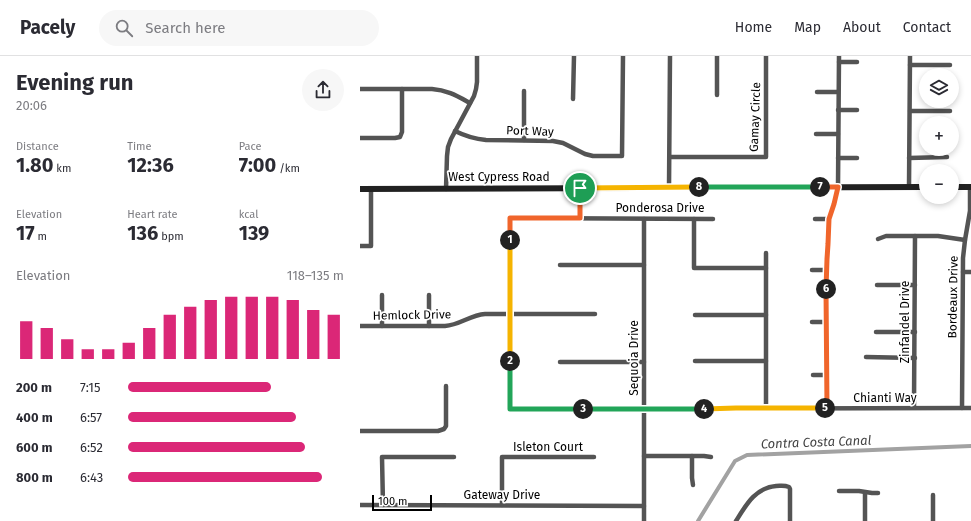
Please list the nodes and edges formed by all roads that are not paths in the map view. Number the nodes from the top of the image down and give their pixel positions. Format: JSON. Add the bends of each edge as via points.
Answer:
{"nodes":[{"id":1,"x":477,"y":56,"type":"edge"},
{"id":2,"x":574,"y":56,"type":"edge"},
{"id":3,"x":623,"y":56,"type":"edge"},
{"id":4,"x":670,"y":56,"type":"edge"},
{"id":5,"x":717,"y":56,"type":"edge"},
{"id":6,"x":766,"y":56,"type":"edge"},
{"id":7,"x":839,"y":56,"type":"edge"},
{"id":8,"x":910,"y":56,"type":"edge"},
{"id":9,"x":839,"y":62,"type":"junction"},
{"id":10,"x":857,"y":62,"type":"dead end"},
{"id":11,"x":910,"y":65,"type":"junction"},
{"id":12,"x":950,"y":65,"type":"dead end"},
{"id":13,"x":360,"y":89,"type":"edge"},
{"id":14,"x":402,"y":89,"type":"junction"},
{"id":15,"x":524,"y":91,"type":"dead end"},
{"id":16,"x":817,"y":92,"type":"dead end"},
{"id":17,"x":838,"y":92,"type":"junction"},
{"id":18,"x":717,"y":95,"type":"dead end"},
{"id":19,"x":573,"y":98,"type":"dead end"},
{"id":20,"x":470,"y":103,"type":"junction"},
{"id":21,"x":838,"y":110,"type":"junction"},
{"id":22,"x":857,"y":110,"type":"dead end"},
{"id":23,"x":910,"y":111,"type":"junction"},
{"id":24,"x":950,"y":111,"type":"dead end"},
{"id":25,"x":455,"y":131,"type":"junction"},
{"id":26,"x":816,"y":134,"type":"dead end"},
{"id":27,"x":838,"y":134,"type":"junction"},
{"id":28,"x":360,"y":138,"type":"edge"},
{"id":29,"x":524,"y":140,"type":"junction"},
{"id":30,"x":670,"y":157,"type":"junction"},
{"id":31,"x":947,"y":157,"type":"dead end"},
{"id":32,"x":838,"y":158,"type":"junction"},
{"id":33,"x":857,"y":158,"type":"dead end"},
{"id":34,"x":910,"y":158,"type":"junction"},
{"id":35,"x":838,"y":187,"type":"junction"},
{"id":36,"x":909,"y":187,"type":"junction"},
{"id":37,"x":919,"y":187,"type":"edge"},
{"id":38,"x":959,"y":187,"type":"edge"},
{"id":39,"x":971,"y":187,"type":"edge"},
{"id":40,"x":580,"y":188,"type":"junction"},
{"id":41,"x":669,"y":188,"type":"junction"},
{"id":42,"x":360,"y":189,"type":"edge"},
{"id":43,"x":371,"y":189,"type":"junction"},
{"id":44,"x":446,"y":189,"type":"junction"},
{"id":45,"x":580,"y":218,"type":"junction"},
{"id":46,"x":644,"y":218,"type":"junction"},
{"id":47,"x":713,"y":218,"type":"dead end"},
{"id":48,"x":694,"y":219,"type":"junction"},
{"id":49,"x":815,"y":219,"type":"dead end"},
{"id":50,"x":829,"y":219,"type":"junction"},
{"id":51,"x":915,"y":236,"type":"junction"},
{"id":52,"x":878,"y":239,"type":"dead end"},
{"id":53,"x":965,"y":240,"type":"junction"},
{"id":54,"x":360,"y":246,"type":"edge"},
{"id":55,"x":766,"y":253,"type":"dead end"},
{"id":56,"x":560,"y":265,"type":"dead end"},
{"id":57,"x":644,"y":266,"type":"junction"},
{"id":58,"x":766,"y":268,"type":"junction"},
{"id":59,"x":812,"y":270,"type":"dead end"},
{"id":60,"x":826,"y":270,"type":"junction"},
{"id":61,"x":963,"y":272,"type":"junction"},
{"id":62,"x":971,"y":272,"type":"edge"},
{"id":63,"x":877,"y":285,"type":"dead end"},
{"id":64,"x":915,"y":285,"type":"junction"},
{"id":65,"x":382,"y":295,"type":"dead end"},
{"id":66,"x":429,"y":295,"type":"dead end"},
{"id":67,"x":510,"y":314,"type":"junction"},
{"id":68,"x":595,"y":314,"type":"dead end"},
{"id":69,"x":695,"y":315,"type":"dead end"},
{"id":70,"x":766,"y":315,"type":"junction"},
{"id":71,"x":812,"y":322,"type":"dead end"},
{"id":72,"x":826,"y":322,"type":"junction"},
{"id":73,"x":360,"y":326,"type":"edge"},
{"id":74,"x":382,"y":326,"type":"junction"},
{"id":75,"x":429,"y":326,"type":"junction"},
{"id":76,"x":876,"y":332,"type":"dead end"},
{"id":77,"x":915,"y":332,"type":"junction"},
{"id":78,"x":866,"y":358,"type":"dead end"},
{"id":79,"x":915,"y":358,"type":"junction"},
{"id":80,"x":695,"y":361,"type":"dead end"},
{"id":81,"x":766,"y":361,"type":"junction"},
{"id":82,"x":560,"y":362,"type":"dead end"},
{"id":83,"x":644,"y":362,"type":"junction"},
{"id":84,"x":813,"y":375,"type":"dead end"},
{"id":85,"x":828,"y":375,"type":"junction"},
{"id":86,"x":446,"y":386,"type":"dead end"},
{"id":87,"x":914,"y":407,"type":"junction"},
{"id":88,"x":766,"y":408,"type":"junction"},
{"id":89,"x":827,"y":408,"type":"junction"},
{"id":90,"x":962,"y":408,"type":"junction"},
{"id":91,"x":971,"y":408,"type":"edge"},
{"id":92,"x":644,"y":409,"type":"junction"},
{"id":93,"x":360,"y":431,"type":"edge"},
{"id":94,"x":644,"y":456,"type":"junction"},
{"id":95,"x":692,"y":456,"type":"junction"},
{"id":96,"x":454,"y":457,"type":"dead end"},
{"id":97,"x":594,"y":457,"type":"dead end"},
{"id":98,"x":711,"y":457,"type":"dead end"},
{"id":99,"x":694,"y":485,"type":"dead end"},
{"id":100,"x":839,"y":491,"type":"dead end"},
{"id":101,"x":865,"y":493,"type":"junction"},
{"id":102,"x":878,"y":493,"type":"dead end"},
{"id":103,"x":933,"y":495,"type":"dead end"},
{"id":104,"x":360,"y":505,"type":"edge"},
{"id":105,"x":382,"y":505,"type":"junction"},
{"id":106,"x":502,"y":505,"type":"junction"},
{"id":107,"x":644,"y":506,"type":"junction"},
{"id":108,"x":644,"y":521,"type":"edge"},
{"id":109,"x":736,"y":521,"type":"edge"},
{"id":110,"x":790,"y":521,"type":"edge"},
{"id":111,"x":865,"y":521,"type":"edge"},
{"id":112,"x":933,"y":521,"type":"edge"}],
"edges":[{"from":1,"to":20,"type":"street","via":[[476,89]]},
{"from":2,"to":19,"type":"street"},
{"from":3,"to":29,"type":"street","name":"Port Way","via":[[622,156],[593,156],[563,143]]},
{"from":4,"to":30,"type":"street"},
{"from":5,"to":18,"type":"street"},
{"from":6,"to":30,"type":"street","name":"Gamay Circle","via":[[766,157]]},
{"from":7,"to":9,"type":"street"},
{"from":8,"to":11,"type":"street"},
{"from":9,"to":10,"type":"street"},
{"from":9,"to":17,"type":"street"},
{"from":11,"to":12,"type":"street"},
{"from":11,"to":23,"type":"street"},
{"from":13,"to":14,"type":"street"},
{"from":14,"to":20,"type":"street","via":[[441,90]]},
{"from":14,"to":28,"type":"street","via":[[400,137]]},
{"from":15,"to":29,"type":"street"},
{"from":16,"to":17,"type":"street"},
{"from":17,"to":21,"type":"street"},
{"from":20,"to":25,"type":"street"},
{"from":21,"to":22,"type":"street"},
{"from":21,"to":27,"type":"street"},
{"from":23,"to":24,"type":"street"},
{"from":23,"to":34,"type":"street"},
{"from":25,"to":29,"type":"street","name":"Port Way","via":[[478,139]]},
{"from":25,"to":44,"type":"street","via":[[447,151]]},
{"from":26,"to":27,"type":"street"},
{"from":27,"to":32,"type":"street"},
{"from":30,"to":41,"type":"street"},
{"from":31,"to":34,"type":"street"},
{"from":32,"to":33,"type":"street"},
{"from":32,"to":35,"type":"street"},
{"from":34,"to":36,"type":"street"},
{"from":35,"to":36,"type":"street","name":"West Cypress Road"},
{"from":35,"to":41,"type":"street","name":"West Cypress Road"},
{"from":35,"to":50,"type":"street"},
{"from":36,"to":37,"type":"street","name":"West Cypress Road"},
{"from":38,"to":39,"type":"street"},
{"from":39,"to":53,"type":"street","name":"Bordeaux Drive"},
{"from":40,"to":41,"type":"street","name":"West Cypress Road"},
{"from":40,"to":44,"type":"street","name":"West Cypress Road"},
{"from":40,"to":45,"type":"street"},
{"from":42,"to":43,"type":"street","name":"West Cypress Road"},
{"from":43,"to":44,"type":"street","name":"West Cypress Road"},
{"from":43,"to":54,"type":"street","via":[[371,246]]},
{"from":45,"to":46,"type":"street","name":"Ponderosa Drive"},
{"from":45,"to":67,"type":"street","name":"Ponderosa Drive","via":[[510,218]]},
{"from":46,"to":48,"type":"street","name":"Ponderosa Drive"},
{"from":46,"to":57,"type":"street","name":"Sequoia Drive"},
{"from":47,"to":48,"type":"street","name":"Ponderosa Drive"},
{"from":48,"to":58,"type":"street","via":[[694,268]]},
{"from":49,"to":50,"type":"street"},
{"from":50,"to":60,"type":"street"},
{"from":51,"to":52,"type":"street","via":[[886,236]]},
{"from":51,"to":53,"type":"street"},
{"from":51,"to":64,"type":"street","name":"Zinfandel Drive"},
{"from":53,"to":61,"type":"street","name":"Bordeaux Drive"},
{"from":55,"to":58,"type":"street"},
{"from":56,"to":57,"type":"street"},
{"from":57,"to":83,"type":"street","name":"Sequoia Drive"},
{"from":58,"to":70,"type":"street"},
{"from":59,"to":60,"type":"street"},
{"from":60,"to":72,"type":"street"},
{"from":61,"to":62,"type":"street"},
{"from":61,"to":90,"type":"street","name":"Bordeaux Drive"},
{"from":63,"to":64,"type":"street"},
{"from":64,"to":77,"type":"street","name":"Zinfandel Drive"},
{"from":65,"to":74,"type":"street"},
{"from":66,"to":75,"type":"street"},
{"from":67,"to":68,"type":"street","name":"Hemlock Drive"},
{"from":67,"to":75,"type":"street","name":"Hemlock Drive","via":[[479,314],[456,324]]},
{"from":67,"to":92,"type":"street","name":"Chianti Way","via":[[510,409]]},
{"from":69,"to":70,"type":"street"},
{"from":70,"to":81,"type":"street"},
{"from":71,"to":72,"type":"street"},
{"from":72,"to":85,"type":"street"},
{"from":73,"to":74,"type":"street","name":"Hemlock Drive"},
{"from":74,"to":75,"type":"street","name":"Hemlock Drive"},
{"from":76,"to":77,"type":"street"},
{"from":77,"to":79,"type":"street","name":"Zinfandel Drive"},
{"from":78,"to":79,"type":"street"},
{"from":79,"to":87,"type":"street","name":"Zinfandel Drive"},
{"from":80,"to":81,"type":"street"},
{"from":81,"to":88,"type":"street"},
{"from":82,"to":83,"type":"street"},
{"from":83,"to":92,"type":"street","name":"Sequoia Drive"},
{"from":84,"to":85,"type":"street"},
{"from":85,"to":89,"type":"street"},
{"from":86,"to":93,"type":"street","via":[[444,429]]},
{"from":87,"to":89,"type":"street","name":"Chianti Way"},
{"from":87,"to":90,"type":"street","name":"Chianti Way"},
{"from":88,"to":89,"type":"street","name":"Chianti Way"},
{"from":88,"to":92,"type":"street","name":"Chianti Way"},
{"from":90,"to":91,"type":"street","name":"Chianti Way"},
{"from":92,"to":94,"type":"street","name":"Sequoia Drive"},
{"from":94,"to":95,"type":"street"},
{"from":94,"to":107,"type":"street","name":"Sequoia Drive"},
{"from":95,"to":98,"type":"street"},
{"from":95,"to":99,"type":"street"},
{"from":96,"to":105,"type":"street","via":[[382,457]]},
{"from":97,"to":106,"type":"street","name":"Isleton Court","via":[[502,457]]},
{"from":100,"to":101,"type":"street"},
{"from":101,"to":102,"type":"street"},
{"from":101,"to":111,"type":"street"},
{"from":103,"to":112,"type":"street"},
{"from":104,"to":105,"type":"street","name":"Gateway Drive"},
{"from":105,"to":106,"type":"street","name":"Gateway Drive"},
{"from":106,"to":107,"type":"street","name":"Gateway Drive"},
{"from":107,"to":108,"type":"street","name":"Sequoia Drive"},
{"from":109,"to":110,"type":"street","via":[[751,498],[762,490],[786,486],[790,492]]}]}
